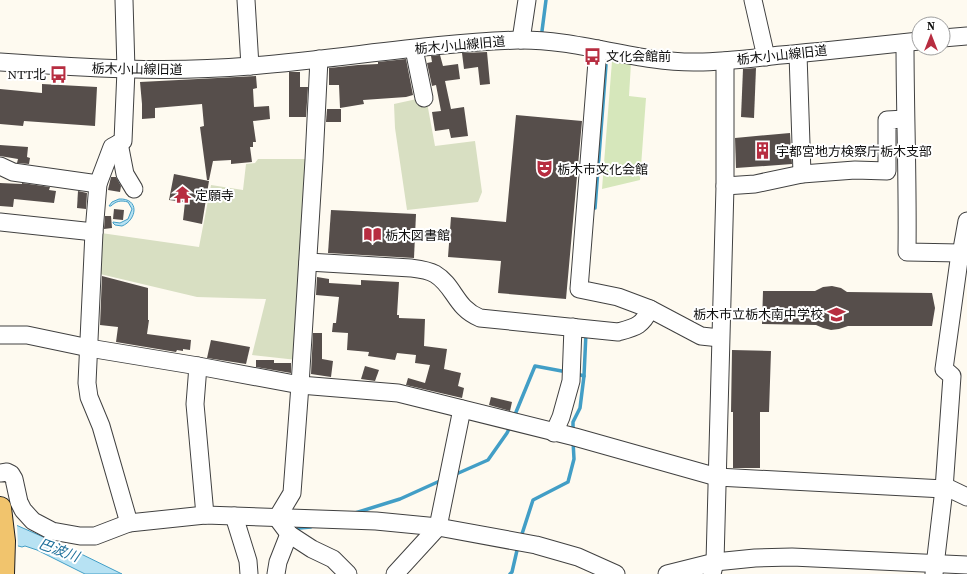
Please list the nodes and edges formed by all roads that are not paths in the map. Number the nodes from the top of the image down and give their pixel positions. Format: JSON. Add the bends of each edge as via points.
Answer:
{"nodes":[{"id":1,"x":124,"y":0,"type":"edge"},
{"id":2,"x":246,"y":0,"type":"edge"},
{"id":3,"x":527,"y":0,"type":"edge"},
{"id":4,"x":753,"y":0,"type":"edge"},
{"id":5,"x":967,"y":36,"type":"edge"},
{"id":6,"x":951,"y":37,"type":"edge"},
{"id":7,"x":521,"y":40,"type":"junction"},
{"id":8,"x":911,"y":42,"type":"edge"},
{"id":9,"x":414,"y":49,"type":"junction"},
{"id":10,"x":598,"y":49,"type":"junction"},
{"id":11,"x":911,"y":53,"type":"edge"},
{"id":12,"x":798,"y":54,"type":"junction"},
{"id":13,"x":766,"y":57,"type":"junction"},
{"id":14,"x":319,"y":59,"type":"junction"},
{"id":15,"x":725,"y":60,"type":"junction"},
{"id":16,"x":0,"y":62,"type":"edge"},
{"id":17,"x":250,"y":66,"type":"junction"},
{"id":18,"x":126,"y":70,"type":"junction"},
{"id":19,"x":424,"y":98,"type":"dead end"},
{"id":20,"x":905,"y":119,"type":"junction"},
{"id":21,"x":120,"y":143,"type":"junction"},
{"id":22,"x":0,"y":166,"type":"edge"},
{"id":23,"x":802,"y":174,"type":"junction"},
{"id":24,"x":98,"y":184,"type":"junction"},
{"id":25,"x":725,"y":186,"type":"junction"},
{"id":26,"x":134,"y":189,"type":"dead end"},
{"id":27,"x":967,"y":221,"type":"edge"},
{"id":28,"x":0,"y":222,"type":"edge"},
{"id":29,"x":94,"y":232,"type":"junction"},
{"id":30,"x":960,"y":252,"type":"junction"},
{"id":31,"x":308,"y":262,"type":"junction"},
{"id":32,"x":650,"y":309,"type":"junction"},
{"id":33,"x":582,"y":328,"type":"junction"},
{"id":34,"x":0,"y":335,"type":"edge"},
{"id":35,"x":720,"y":338,"type":"junction"},
{"id":36,"x":89,"y":348,"type":"junction"},
{"id":37,"x":198,"y":366,"type":"junction"},
{"id":38,"x":300,"y":385,"type":"junction"},
{"id":39,"x":462,"y":409,"type":"junction"},
{"id":40,"x":564,"y":435,"type":"junction"},
{"id":41,"x":0,"y":473,"type":"edge"},
{"id":42,"x":717,"y":477,"type":"junction"},
{"id":43,"x":944,"y":488,"type":"junction"},
{"id":44,"x":967,"y":497,"type":"edge"},
{"id":45,"x":205,"y":516,"type":"junction"},
{"id":46,"x":234,"y":516,"type":"junction"},
{"id":47,"x":277,"y":518,"type":"junction"},
{"id":48,"x":2,"y":523,"type":"edge"},
{"id":49,"x":129,"y":523,"type":"junction"},
{"id":50,"x":438,"y":527,"type":"junction"},
{"id":51,"x":289,"y":534,"type":"junction"},
{"id":52,"x":967,"y":565,"type":"edge"},
{"id":53,"x":714,"y":568,"type":"edge"},
{"id":54,"x":934,"y":569,"type":"edge"},
{"id":55,"x":3,"y":574,"type":"edge"},
{"id":56,"x":249,"y":574,"type":"edge"},
{"id":57,"x":276,"y":574,"type":"edge"},
{"id":58,"x":348,"y":574,"type":"edge"},
{"id":59,"x":395,"y":574,"type":"edge"},
{"id":60,"x":616,"y":574,"type":"edge"},
{"id":61,"x":667,"y":574,"type":"edge"}],
"edges":[{"from":1,"to":18,"type":"street"},
{"from":2,"to":17,"type":"street"},
{"from":3,"to":7,"type":"street"},
{"from":4,"to":13,"type":"street"},
{"from":5,"to":6,"type":"street"},
{"from":7,"to":9,"type":"street","name":"栃木小山線旧道"},
{"from":7,"to":10,"type":"street","name":"栃木小山線旧道"},
{"from":8,"to":12,"type":"street","name":"栃木小山線旧道"},
{"from":9,"to":14,"type":"street","name":"栃木小山線旧道"},
{"from":9,"to":19,"type":"street"},
{"from":10,"to":15,"type":"street","name":"栃木小山線旧道","via":[[664,60]]},
{"from":10,"to":32,"type":"street","via":[[579,289]]},
{"from":11,"to":20,"type":"street"},
{"from":12,"to":13,"type":"street","name":"栃木小山線旧道"},
{"from":12,"to":23,"type":"street"},
{"from":13,"to":15,"type":"street","name":"栃木小山線旧道"},
{"from":14,"to":17,"type":"street","name":"栃木小山線旧道"},
{"from":14,"to":31,"type":"street"},
{"from":15,"to":25,"type":"street"},
{"from":16,"to":18,"type":"street","name":"栃木小山線旧道"},
{"from":17,"to":18,"type":"street","name":"栃木小山線旧道"},
{"from":18,"to":21,"type":"street","via":[[123,141]]},
{"from":20,"to":23,"type":"street","via":[[887,120],[887,171],[855,170]]},
{"from":20,"to":30,"type":"street","via":[[907,252]]},
{"from":21,"to":24,"type":"street","via":[[112,147]]},
{"from":21,"to":26,"type":"street","via":[[124,174]]},
{"from":22,"to":24,"type":"street","via":[[13,172]]},
{"from":23,"to":25,"type":"street","via":[[755,184]]},
{"from":24,"to":29,"type":"street"},
{"from":25,"to":35,"type":"street"},
{"from":27,"to":30,"type":"street"},
{"from":28,"to":29,"type":"street"},
{"from":29,"to":36,"type":"street"},
{"from":30,"to":43,"type":"street","via":[[944,369],[952,376]]},
{"from":31,"to":33,"type":"street","via":[[426,270],[447,285],[470,314],[480,318]]},
{"from":31,"to":38,"type":"street"},
{"from":32,"to":33,"type":"street","via":[[643,322],[634,328],[618,332]]},
{"from":32,"to":35,"type":"street","via":[[701,336]]},
{"from":33,"to":40,"type":"street","via":[[561,417]]},
{"from":34,"to":36,"type":"street","via":[[27,335]]},
{"from":35,"to":42,"type":"street"},
{"from":36,"to":37,"type":"street"},
{"from":36,"to":49,"type":"street","via":[[89,397],[101,426]]},
{"from":37,"to":38,"type":"street"},
{"from":37,"to":45,"type":"street","via":[[195,404]]},
{"from":38,"to":39,"type":"street","via":[[398,393]]},
{"from":38,"to":47,"type":"street","via":[[292,493]]},
{"from":39,"to":40,"type":"street"},
{"from":39,"to":50,"type":"street"},
{"from":40,"to":42,"type":"street"},
{"from":41,"to":49,"type":"street","via":[[11,474],[23,510],[34,521],[52,531],[95,536]]},
{"from":42,"to":43,"type":"street"},
{"from":42,"to":53,"type":"street"},
{"from":43,"to":44,"type":"street"},
{"from":43,"to":54,"type":"street"},
{"from":45,"to":46,"type":"street"},
{"from":45,"to":49,"type":"street"},
{"from":46,"to":47,"type":"street"},
{"from":46,"to":56,"type":"street","via":[[248,561]]},
{"from":47,"to":50,"type":"street","via":[[376,521]]},
{"from":47,"to":51,"type":"street"},
{"from":48,"to":55,"type":"main road"},
{"from":50,"to":59,"type":"street"},
{"from":50,"to":60,"type":"street","via":[[536,545],[578,557]]},
{"from":51,"to":57,"type":"street"},
{"from":51,"to":58,"type":"street","via":[[333,559]]},
{"from":52,"to":54,"type":"street"},
{"from":53,"to":54,"type":"street","via":[[755,558],[792,557]]},
{"from":53,"to":61,"type":"street"}]}
